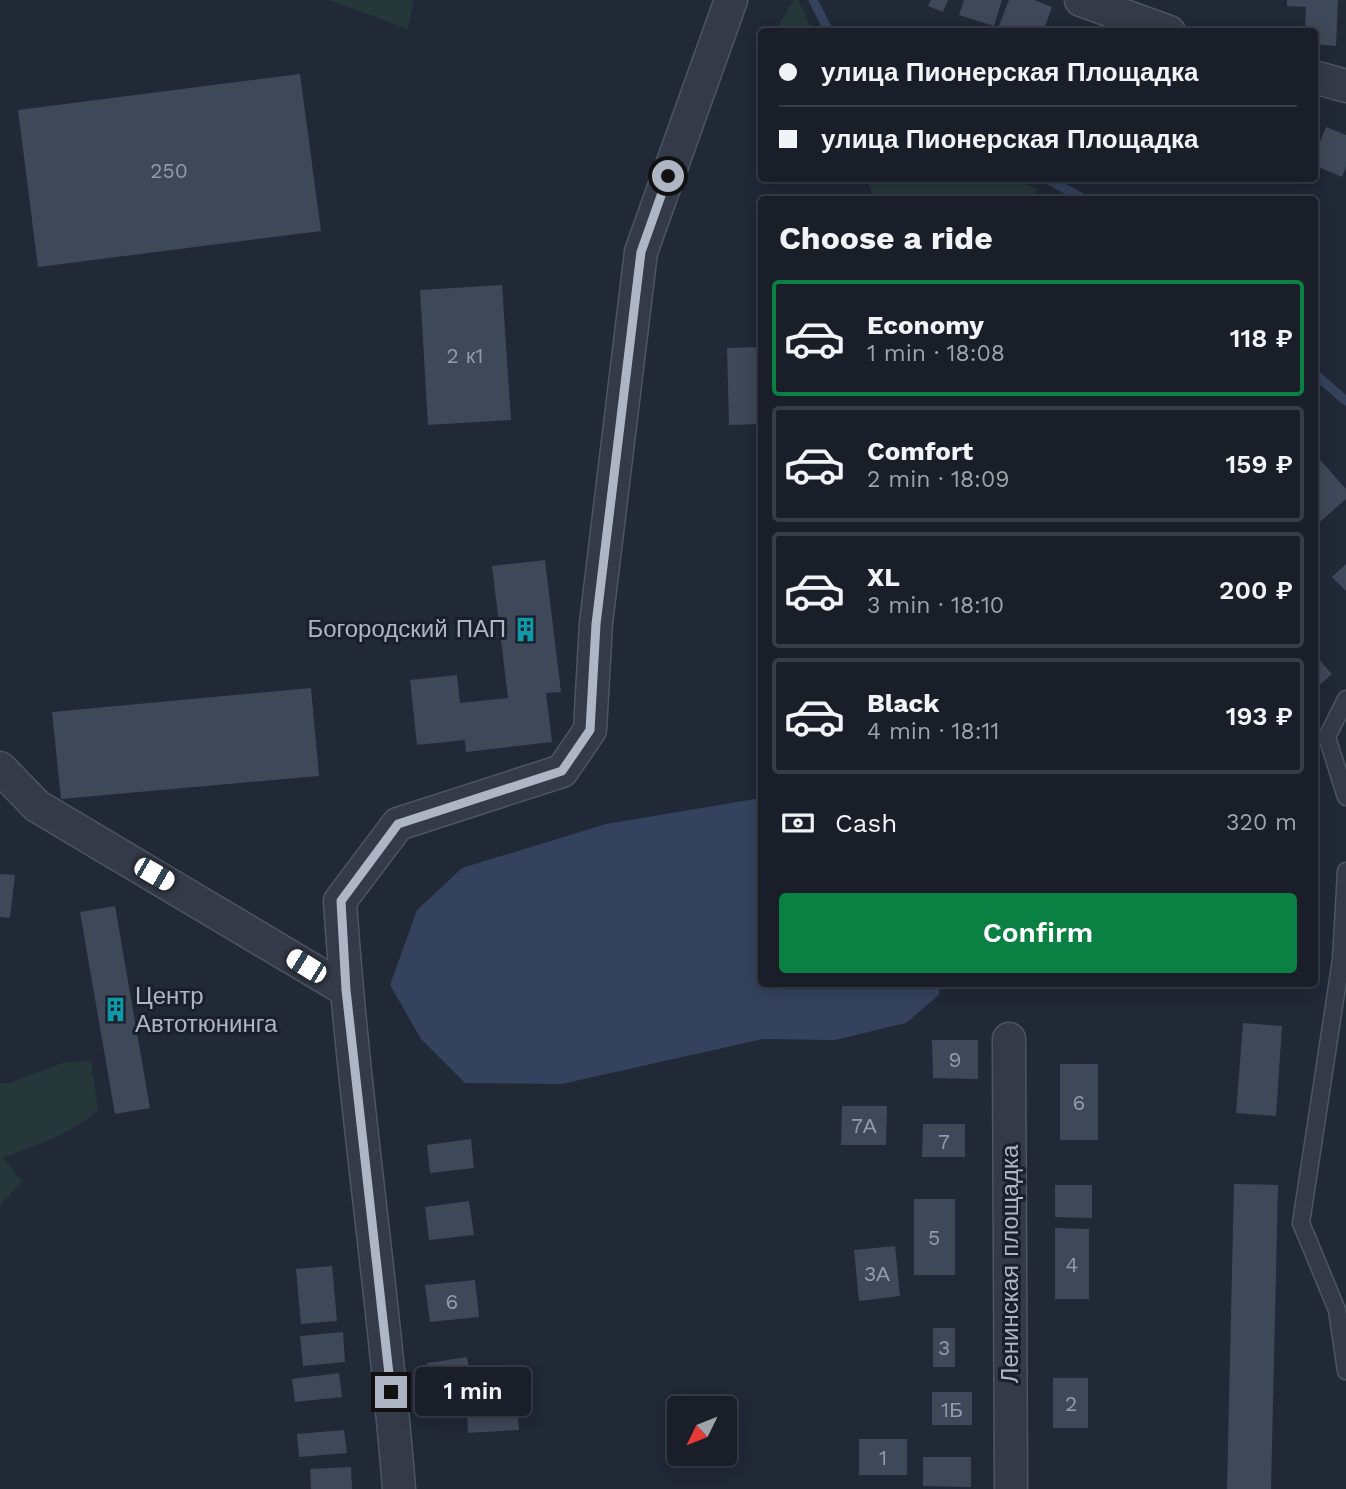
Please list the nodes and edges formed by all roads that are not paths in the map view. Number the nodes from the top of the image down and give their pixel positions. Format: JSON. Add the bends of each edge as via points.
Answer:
{"nodes":[{"id":1,"x":731,"y":0,"type":"edge"},
{"id":2,"x":1081,"y":0,"type":"edge"},
{"id":3,"x":1158,"y":28,"type":"edge"},
{"id":4,"x":1318,"y":78,"type":"edge"},
{"id":5,"x":1346,"y":86,"type":"edge"},
{"id":6,"x":1346,"y":699,"type":"edge"},
{"id":7,"x":0,"y":768,"type":"edge"},
{"id":8,"x":1346,"y":797,"type":"edge"},
{"id":9,"x":1346,"y":871,"type":"edge"},
{"id":10,"x":346,"y":990,"type":"junction"},
{"id":11,"x":1009,"y":1039,"type":"dead end"},
{"id":12,"x":1342,"y":1305,"type":"edge"},
{"id":13,"x":1346,"y":1371,"type":"edge"},
{"id":14,"x":399,"y":1489,"type":"edge"},
{"id":15,"x":1011,"y":1489,"type":"edge"}],
"edges":[{"from":1,"to":10,"type":"street","via":[[641,252],[596,624],[590,730],[562,771],[398,824],[341,901]]},
{"from":2,"to":3,"type":"street"},
{"from":4,"to":5,"type":"street"},
{"from":6,"to":8,"type":"lane","via":[[1327,737]]},
{"from":7,"to":10,"type":"street","via":[[37,806]]},
{"from":9,"to":12,"type":"lane","via":[[1341,960],[1301,1223]]},
{"from":10,"to":14,"type":"street"},
{"from":11,"to":15,"type":"street","name":"Ленинская площадка"},
{"from":12,"to":13,"type":"lane"}]}
